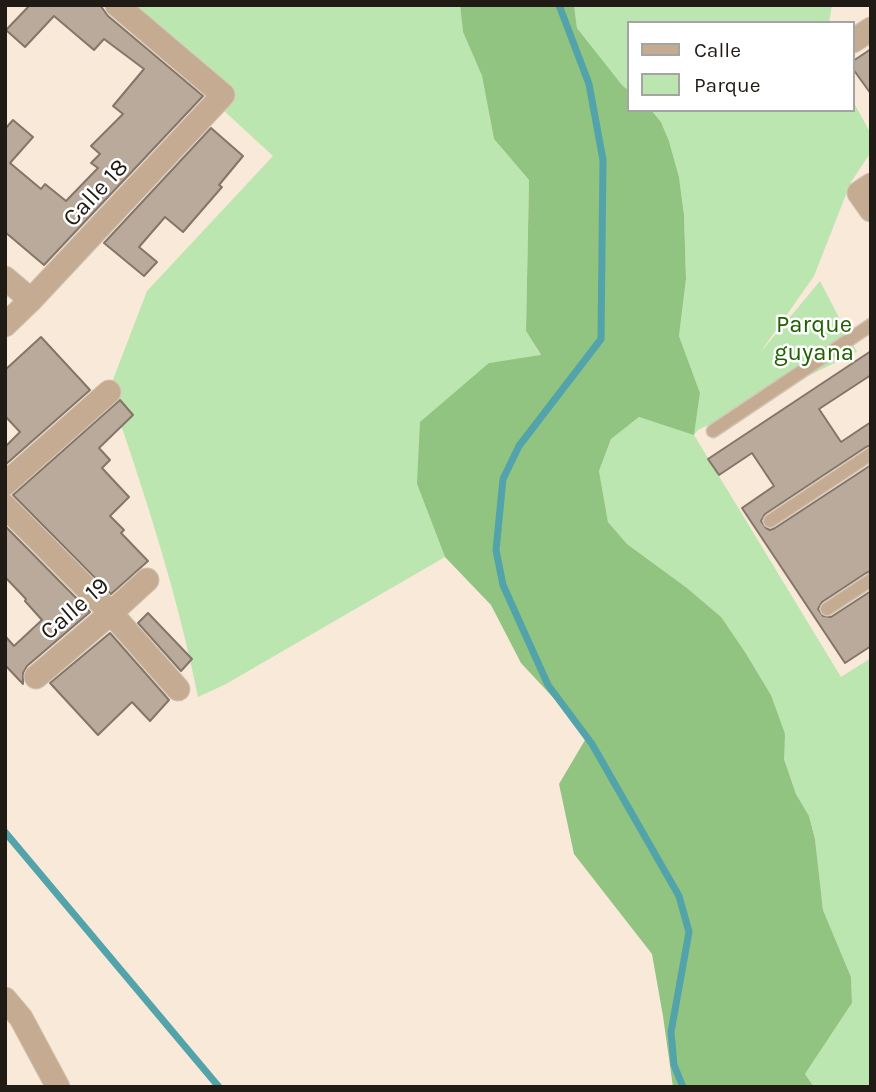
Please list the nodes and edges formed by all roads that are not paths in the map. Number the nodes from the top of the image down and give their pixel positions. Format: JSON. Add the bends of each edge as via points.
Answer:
{"nodes":[{"id":1,"x":117,"y":5,"type":"edge"},
{"id":2,"x":871,"y":29,"type":"edge"},
{"id":3,"x":855,"y":40,"type":"edge"},
{"id":4,"x":5,"y":278,"type":"edge"},
{"id":5,"x":31,"y":300,"type":"junction"},
{"id":6,"x":5,"y":325,"type":"edge"},
{"id":7,"x":871,"y":325,"type":"edge"},
{"id":8,"x":109,"y":393,"type":"dead end"},
{"id":9,"x":713,"y":431,"type":"dead end"},
{"id":10,"x":871,"y":454,"type":"edge"},
{"id":11,"x":5,"y":484,"type":"edge"},
{"id":12,"x":5,"y":506,"type":"edge"},
{"id":13,"x":771,"y":521,"type":"dead end"},
{"id":14,"x":147,"y":580,"type":"dead end"},
{"id":15,"x":871,"y":580,"type":"edge"},
{"id":16,"x":827,"y":609,"type":"dead end"},
{"id":17,"x":111,"y":613,"type":"junction"},
{"id":18,"x":36,"y":677,"type":"dead end"},
{"id":19,"x":178,"y":689,"type":"dead end"},
{"id":20,"x":5,"y":999,"type":"edge"},
{"id":21,"x":58,"y":1087,"type":"edge"}],
"edges":[{"from":1,"to":5,"type":"street","name":"Calle 18","via":[[223,95]]},
{"from":2,"to":3,"type":"street"},
{"from":4,"to":5,"type":"street"},
{"from":5,"to":6,"type":"street","name":"Calle 18"},
{"from":7,"to":9,"type":"lane"},
{"from":8,"to":11,"type":"street"},
{"from":10,"to":13,"type":"lane"},
{"from":12,"to":17,"type":"street"},
{"from":14,"to":17,"type":"street","name":"Calle 19"},
{"from":15,"to":16,"type":"lane"},
{"from":17,"to":18,"type":"street","name":"Calle 19"},
{"from":17,"to":19,"type":"street"},
{"from":20,"to":21,"type":"street","via":[[21,1018]]}]}
